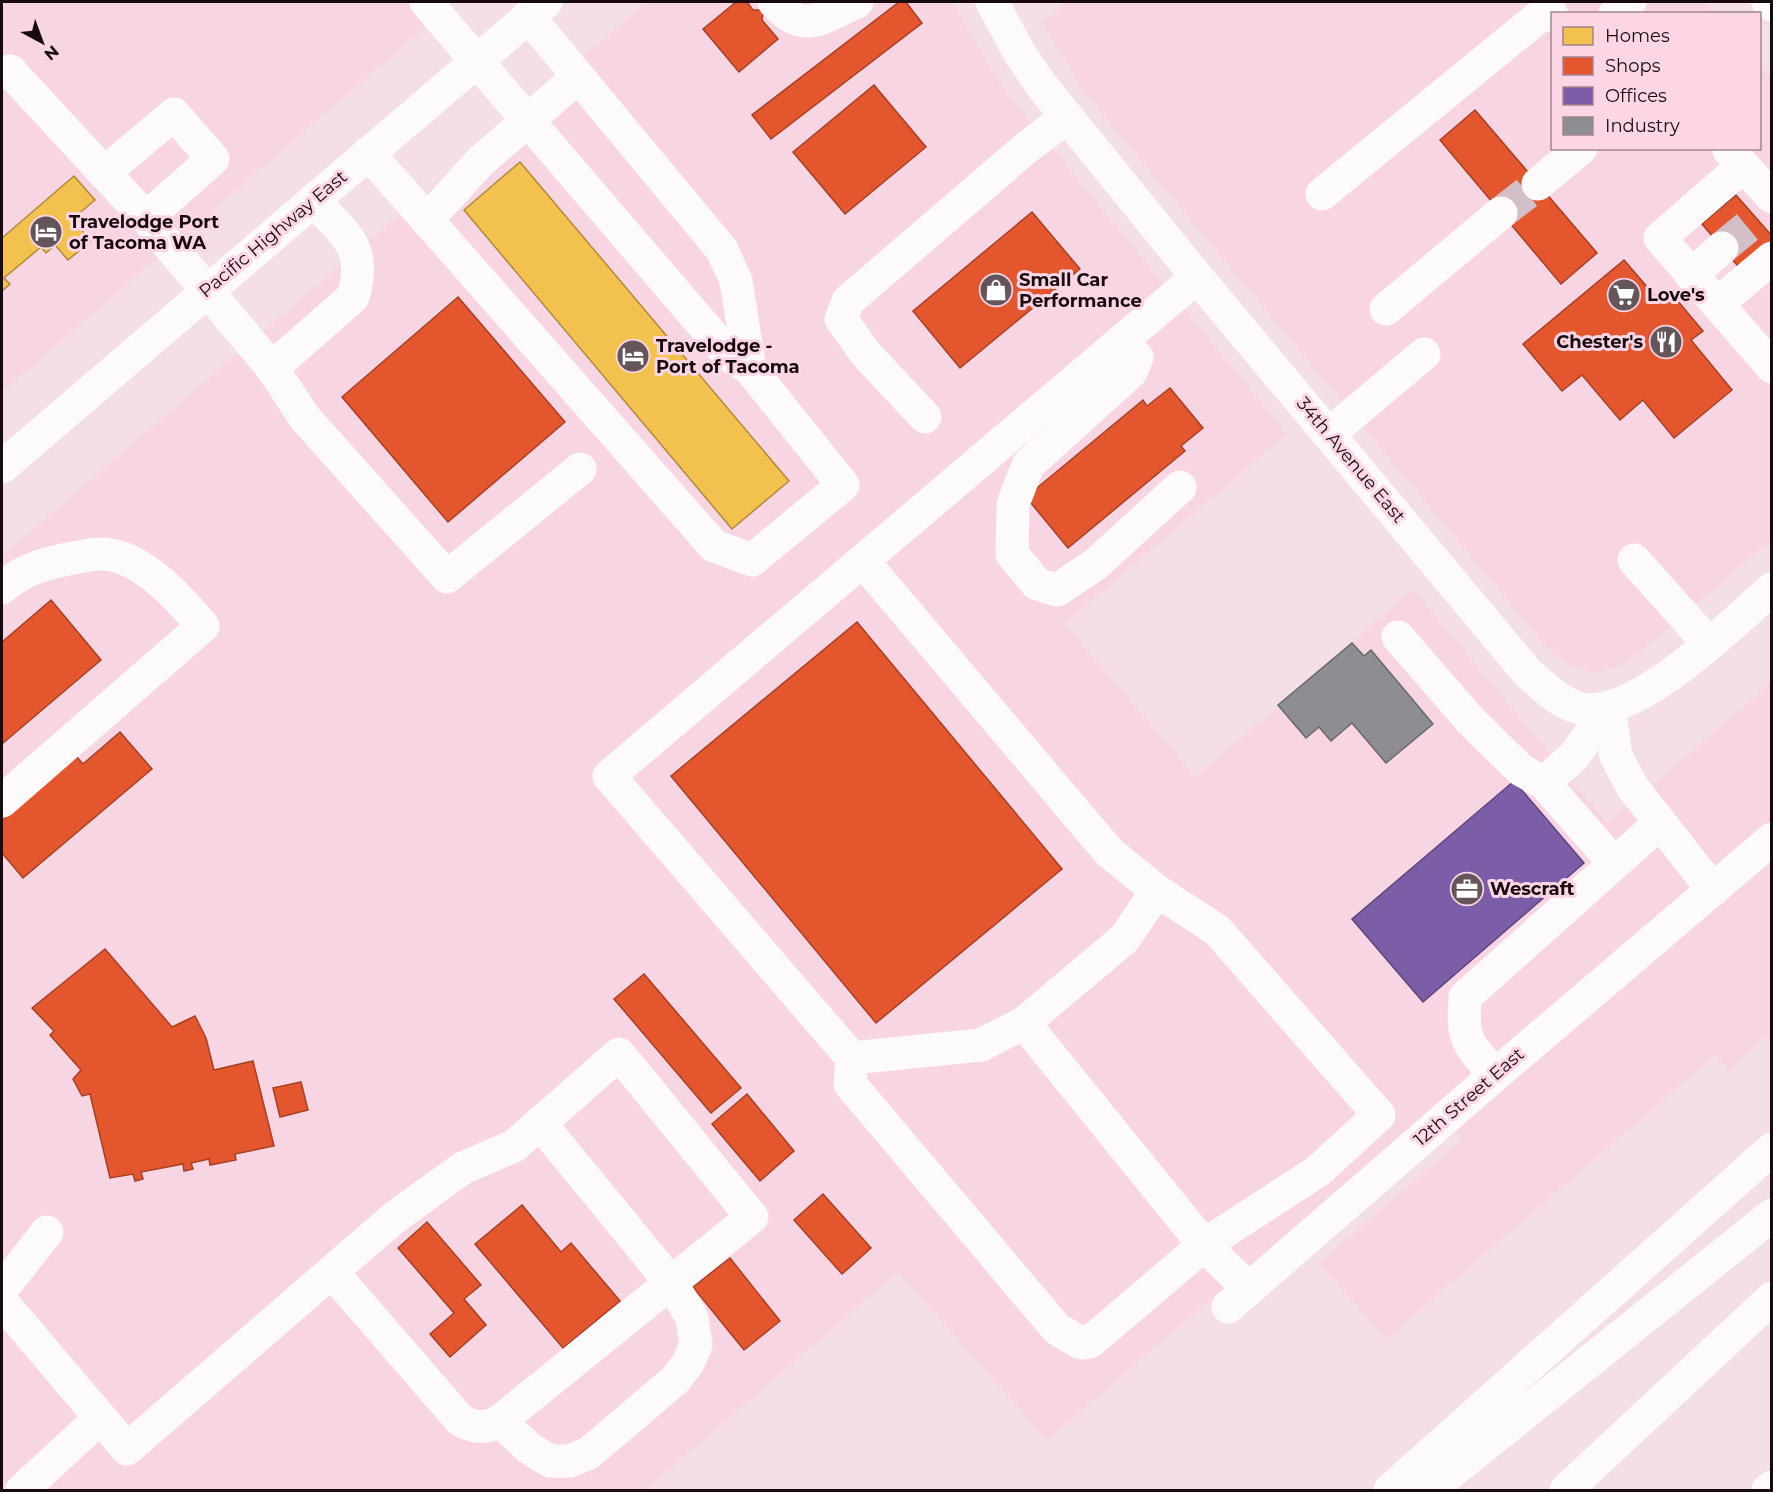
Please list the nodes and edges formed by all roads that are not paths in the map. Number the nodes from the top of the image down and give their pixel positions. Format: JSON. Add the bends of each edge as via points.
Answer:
{"nodes":[{"id":1,"x":426,"y":2,"type":"edge"},
{"id":2,"x":774,"y":2,"type":"edge"},
{"id":3,"x":857,"y":2,"type":"edge"},
{"id":4,"x":992,"y":2,"type":"edge"},
{"id":5,"x":1629,"y":2,"type":"edge"},
{"id":6,"x":1768,"y":2,"type":"edge"},
{"id":7,"x":1772,"y":5,"type":"edge"},
{"id":8,"x":537,"y":9,"type":"edge"},
{"id":9,"x":1617,"y":12,"type":"edge"},
{"id":10,"x":1551,"y":15,"type":"edge"},
{"id":11,"x":1551,"y":28,"type":"edge"},
{"id":12,"x":477,"y":60,"type":"junction"},
{"id":13,"x":10,"y":71,"type":"dead end"},
{"id":14,"x":578,"y":77,"type":"junction"},
{"id":15,"x":1067,"y":117,"type":"junction"},
{"id":16,"x":528,"y":119,"type":"junction"},
{"id":17,"x":1579,"y":150,"type":"edge"},
{"id":18,"x":368,"y":153,"type":"junction"},
{"id":19,"x":1736,"y":157,"type":"edge"},
{"id":20,"x":1363,"y":160,"type":"junction"},
{"id":21,"x":104,"y":173,"type":"junction"},
{"id":22,"x":1538,"y":184,"type":"tunnel mouth"},
{"id":23,"x":1322,"y":194,"type":"dead end"},
{"id":24,"x":313,"y":200,"type":"junction"},
{"id":25,"x":1768,"y":202,"type":"edge"},
{"id":26,"x":1502,"y":213,"type":"tunnel mouth"},
{"id":27,"x":146,"y":218,"type":"junction"},
{"id":28,"x":427,"y":219,"type":"junction"},
{"id":29,"x":1722,"y":248,"type":"tunnel mouth"},
{"id":30,"x":1772,"y":258,"type":"edge"},
{"id":31,"x":1691,"y":275,"type":"junction"},
{"id":32,"x":1197,"y":277,"type":"junction"},
{"id":33,"x":207,"y":290,"type":"junction"},
{"id":34,"x":1717,"y":304,"type":"junction"},
{"id":35,"x":1386,"y":309,"type":"dead end"},
{"id":36,"x":1123,"y":340,"type":"junction"},
{"id":37,"x":1424,"y":354,"type":"dead end"},
{"id":38,"x":1772,"y":367,"type":"edge"},
{"id":39,"x":272,"y":368,"type":"junction"},
{"id":40,"x":750,"y":369,"type":"junction"},
{"id":41,"x":925,"y":417,"type":"dead end"},
{"id":42,"x":1329,"y":434,"type":"junction"},
{"id":43,"x":2,"y":467,"type":"edge"},
{"id":44,"x":580,"y":469,"type":"dead end"},
{"id":45,"x":1180,"y":487,"type":"dead end"},
{"id":46,"x":1634,"y":560,"type":"dead end"},
{"id":47,"x":863,"y":561,"type":"junction"},
{"id":48,"x":7,"y":572,"type":"edge"},
{"id":49,"x":1772,"y":589,"type":"edge"},
{"id":50,"x":1398,"y":637,"type":"dead end"},
{"id":51,"x":1709,"y":644,"type":"junction"},
{"id":52,"x":1608,"y":707,"type":"junction"},
{"id":53,"x":1544,"y":783,"type":"junction"},
{"id":54,"x":2,"y":801,"type":"edge"},
{"id":55,"x":1660,"y":823,"type":"junction"},
{"id":56,"x":1772,"y":839,"type":"edge"},
{"id":57,"x":1614,"y":863,"type":"junction"},
{"id":58,"x":1713,"y":890,"type":"junction"},
{"id":59,"x":1157,"y":891,"type":"junction"},
{"id":60,"x":1024,"y":1023,"type":"junction"},
{"id":61,"x":852,"y":1058,"type":"junction"},
{"id":62,"x":1495,"y":1075,"type":"junction"},
{"id":63,"x":1379,"y":1115,"type":"junction"},
{"id":64,"x":540,"y":1123,"type":"junction"},
{"id":65,"x":1772,"y":1149,"type":"edge"},
{"id":66,"x":1407,"y":1151,"type":"junction"},
{"id":67,"x":1772,"y":1215,"type":"edge"},
{"id":68,"x":47,"y":1232,"type":"dead end"},
{"id":69,"x":1204,"y":1245,"type":"junction"},
{"id":70,"x":332,"y":1272,"type":"junction"},
{"id":71,"x":672,"y":1284,"type":"junction"},
{"id":72,"x":2,"y":1289,"type":"edge"},
{"id":73,"x":1772,"y":1298,"type":"edge"},
{"id":74,"x":2,"y":1302,"type":"edge"},
{"id":75,"x":100,"y":1418,"type":"junction"},
{"id":76,"x":500,"y":1422,"type":"junction"},
{"id":77,"x":1772,"y":1487,"type":"edge"},
{"id":78,"x":22,"y":1491,"type":"edge"},
{"id":79,"x":1390,"y":1491,"type":"edge"},
{"id":80,"x":1429,"y":1491,"type":"edge"},
{"id":81,"x":1566,"y":1491,"type":"edge"},
{"id":82,"x":1768,"y":1491,"type":"edge"}],
"edges":[{"from":1,"to":12,"type":"main road"},
{"from":2,"to":3,"type":"main road","via":[[790,18],[802,22],[817,20]]},
{"from":4,"to":15,"type":"main road","name":"34th Avenue East","via":[[1020,54]]},
{"from":5,"to":9,"type":"main road"},
{"from":6,"to":7,"type":"main road"},
{"from":8,"to":12,"type":"main road","name":"Pacific Highway East"},
{"from":8,"to":14,"type":"main road"},
{"from":10,"to":20,"type":"main road","via":[[1541,15]]},
{"from":11,"to":20,"type":"main road","via":[[1406,153]]},
{"from":12,"to":16,"type":"main road"},
{"from":12,"to":18,"type":"main road","name":"Pacific Highway East"},
{"from":13,"to":21,"type":"main road"},
{"from":14,"to":16,"type":"main road"},
{"from":14,"to":40,"type":"main road","via":[[722,250],[736,281]]},
{"from":15,"to":32,"type":"main road","name":"34th Avenue East"},
{"from":15,"to":41,"type":"main road","via":[[848,301],[841,320],[866,354]]},
{"from":16,"to":28,"type":"main road","via":[[481,161]]},
{"from":16,"to":40,"type":"main road","via":[[729,355]]},
{"from":17,"to":22,"type":"main road"},
{"from":18,"to":24,"type":"main road","name":"Pacific Highway East"},
{"from":18,"to":28,"type":"main road"},
{"from":19,"to":25,"type":"main road"},
{"from":19,"to":31,"type":"main road","via":[[1660,238]]},
{"from":20,"to":23,"type":"main road"},
{"from":21,"to":27,"type":"main road"},
{"from":21,"to":27,"type":"main road","via":[[174,114],[213,159]]},
{"from":24,"to":33,"type":"main road","name":"Pacific Highway East"},
{"from":24,"to":39,"type":"main road","via":[[353,244],[360,261],[358,282],[353,297]]},
{"from":26,"to":35,"type":"main road"},
{"from":27,"to":33,"type":"main road"},
{"from":28,"to":40,"type":"main road","via":[[714,546],[752,560],[843,485]]},
{"from":29,"to":31,"type":"main road"},
{"from":30,"to":34,"type":"main road"},
{"from":31,"to":34,"type":"main road"},
{"from":32,"to":36,"type":"main road"},
{"from":32,"to":42,"type":"main road","name":"34th Avenue East"},
{"from":33,"to":39,"type":"main road"},
{"from":33,"to":43,"type":"main road","name":"Pacific Highway East"},
{"from":34,"to":38,"type":"main road"},
{"from":36,"to":45,"type":"main road","via":[[1137,357],[1131,372],[1028,465],[1013,504],[1012,554],[1037,584],[1057,590],[1096,564]]},
{"from":36,"to":47,"type":"main road"},
{"from":37,"to":42,"type":"main road"},
{"from":39,"to":44,"type":"main road","via":[[305,418],[447,577]]},
{"from":42,"to":52,"type":"main road","name":"34th Avenue East","via":[[1527,672],[1554,696],[1580,709]]},
{"from":46,"to":51,"type":"main road"},
{"from":47,"to":59,"type":"main road","via":[[1109,852]]},
{"from":47,"to":61,"type":"main road","via":[[609,776]]},
{"from":48,"to":54,"type":"main road","via":[[101,554],[132,563],[171,588],[202,626]]},
{"from":49,"to":51,"type":"main road"},
{"from":50,"to":53,"type":"main road","via":[[1493,743],[1521,770]]},
{"from":51,"to":52,"type":"main road","via":[[1637,697]]},
{"from":52,"to":53,"type":"main road","via":[[1574,756]]},
{"from":52,"to":55,"type":"main road","via":[[1616,756],[1633,788]]},
{"from":53,"to":57,"type":"main road"},
{"from":55,"to":57,"type":"main road"},
{"from":55,"to":58,"type":"main road"},
{"from":56,"to":58,"type":"main road","name":"12th Street East"},
{"from":57,"to":62,"type":"main road","via":[[1465,998],[1463,1026],[1468,1045]]},
{"from":58,"to":62,"type":"main road","name":"12th Street East"},
{"from":59,"to":60,"type":"main road","via":[[1124,939]]},
{"from":59,"to":63,"type":"main road","via":[[1217,930]]},
{"from":60,"to":61,"type":"main road","via":[[981,1045]]},
{"from":60,"to":69,"type":"main road"},
{"from":61,"to":69,"type":"main road","via":[[850,1084],[1057,1329],[1081,1343],[1090,1342]]},
{"from":62,"to":66,"type":"main road","name":"12th Street East"},
{"from":63,"to":66,"type":"main road"},
{"from":63,"to":69,"type":"main road","via":[[1318,1171]]},
{"from":64,"to":70,"type":"main road","via":[[514,1146],[463,1168],[395,1217]]},
{"from":64,"to":71,"type":"main road"},
{"from":64,"to":71,"type":"main road","via":[[619,1054],[752,1217]]},
{"from":65,"to":79,"type":"main road"},
{"from":66,"to":69,"type":"main road","name":"12th Street East","via":[[1239,1298]]},
{"from":67,"to":80,"type":"main road"},
{"from":68,"to":72,"type":"main road"},
{"from":70,"to":75,"type":"main road","via":[[127,1449]]},
{"from":70,"to":76,"type":"main road","via":[[460,1420],[471,1427],[489,1427]]},
{"from":71,"to":76,"type":"main road"},
{"from":71,"to":76,"type":"main road","via":[[692,1318],[696,1345],[688,1363],[675,1380],[589,1453],[570,1461],[550,1461],[529,1449]]},
{"from":73,"to":81,"type":"main road"},
{"from":74,"to":75,"type":"main road"},
{"from":75,"to":78,"type":"main road"},
{"from":77,"to":82,"type":"main road"}]}
